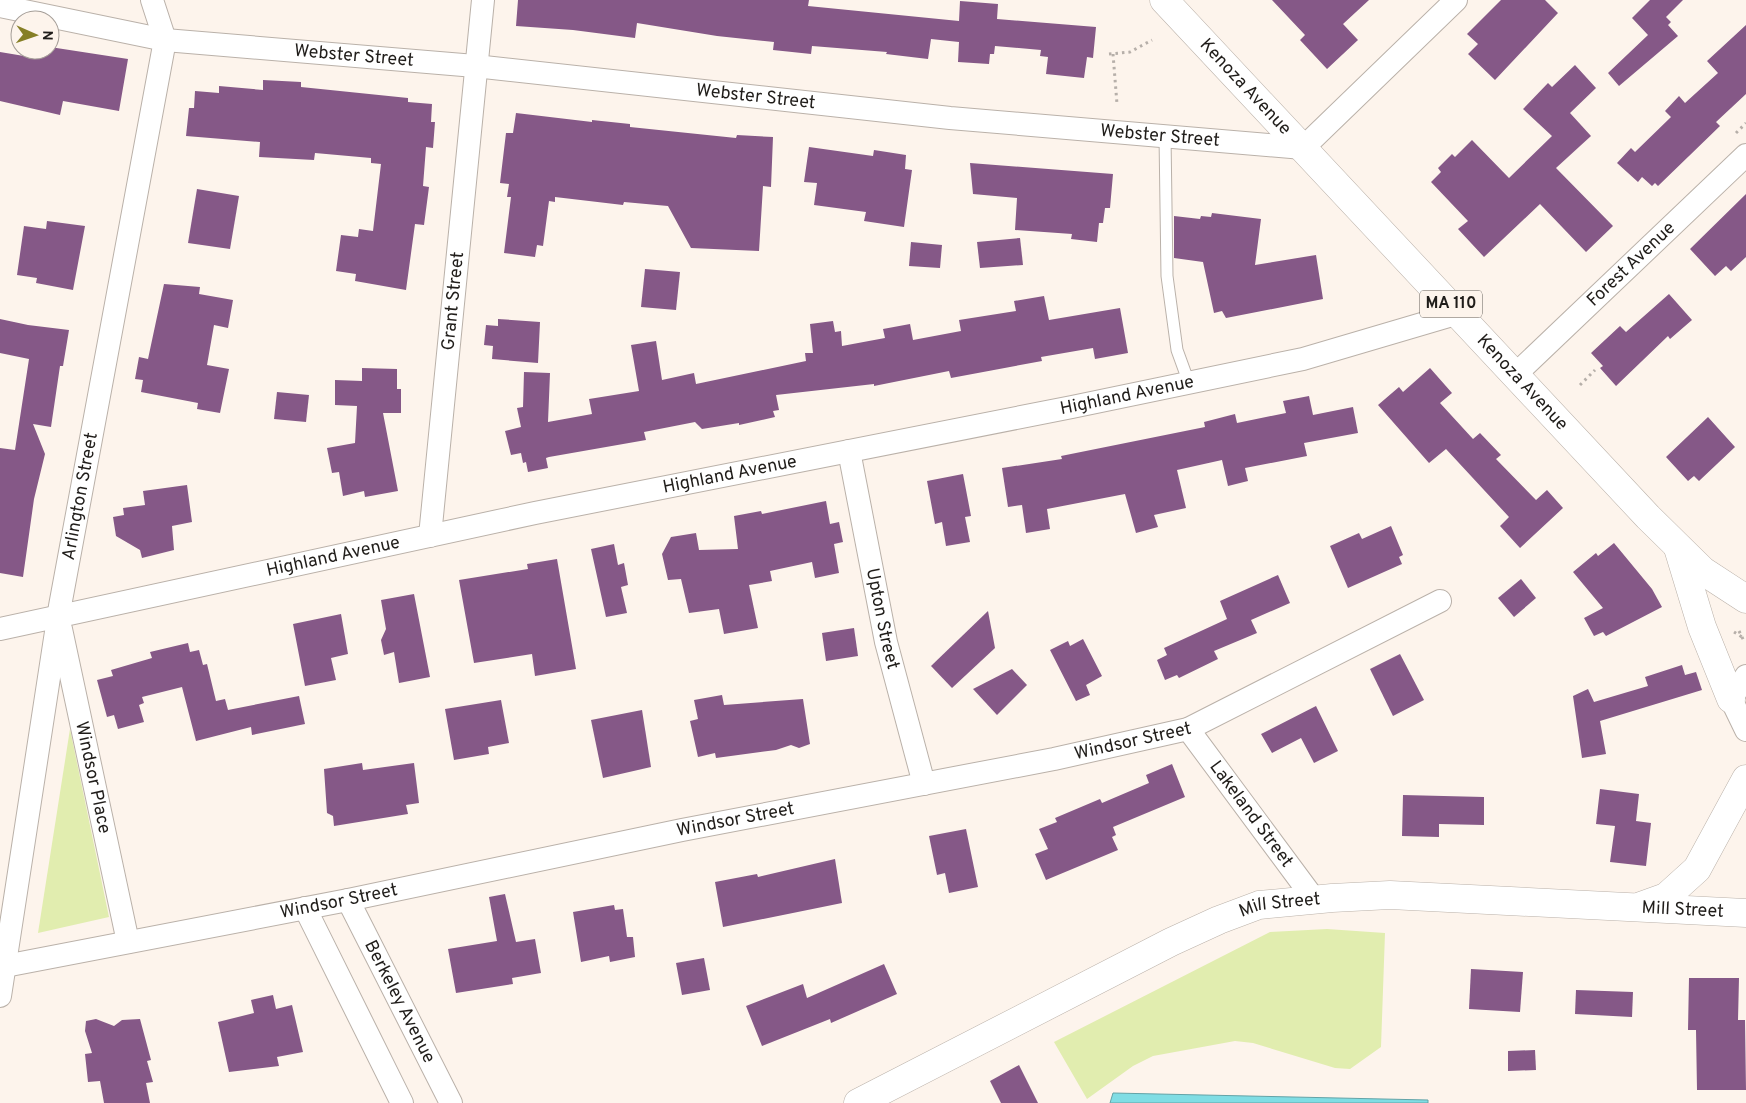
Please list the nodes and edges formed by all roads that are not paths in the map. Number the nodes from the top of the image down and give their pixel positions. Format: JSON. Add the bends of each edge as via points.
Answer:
{"nodes":[{"id":1,"x":152,"y":0,"type":"edge"},
{"id":2,"x":483,"y":0,"type":"edge"},
{"id":3,"x":1164,"y":0,"type":"edge"},
{"id":4,"x":1456,"y":0,"type":"edge"},
{"id":5,"x":0,"y":6,"type":"edge"},
{"id":6,"x":165,"y":40,"type":"junction"},
{"id":7,"x":475,"y":66,"type":"junction"},
{"id":8,"x":1165,"y":136,"type":"junction"},
{"id":9,"x":1303,"y":148,"type":"junction"},
{"id":10,"x":1746,"y":155,"type":"edge"},
{"id":11,"x":1459,"y":313,"type":"junction"},
{"id":12,"x":1516,"y":374,"type":"junction"},
{"id":13,"x":1189,"y":383,"type":"junction"},
{"id":14,"x":849,"y":451,"type":"junction"},
{"id":15,"x":430,"y":536,"type":"junction"},
{"id":16,"x":1676,"y":545,"type":"junction"},
{"id":17,"x":1746,"y":599,"type":"edge"},
{"id":18,"x":1440,"y":601,"type":"dead end"},
{"id":19,"x":59,"y":615,"type":"junction"},
{"id":20,"x":0,"y":629,"type":"edge"},
{"id":21,"x":1746,"y":676,"type":"edge"},
{"id":22,"x":1731,"y":699,"type":"junction"},
{"id":23,"x":1188,"y":729,"type":"junction"},
{"id":24,"x":1746,"y":730,"type":"edge"},
{"id":25,"x":1746,"y":779,"type":"edge"},
{"id":26,"x":924,"y":784,"type":"junction"},
{"id":27,"x":1314,"y":899,"type":"junction"},
{"id":28,"x":348,"y":900,"type":"junction"},
{"id":29,"x":1638,"y":907,"type":"junction"},
{"id":30,"x":305,"y":908,"type":"junction"},
{"id":31,"x":1746,"y":913,"type":"edge"},
{"id":32,"x":128,"y":942,"type":"junction"},
{"id":33,"x":4,"y":966,"type":"junction"},
{"id":34,"x":0,"y":996,"type":"edge"},
{"id":35,"x":402,"y":1103,"type":"edge"},
{"id":36,"x":451,"y":1103,"type":"edge"},
{"id":37,"x":858,"y":1103,"type":"edge"}],
"edges":[{"from":1,"to":6,"type":"street","name":"Arlington Street"},
{"from":2,"to":7,"type":"street","name":"Grant Street"},
{"from":3,"to":9,"type":"main road","name":"Kenoza Avenue","number":"MA 110"},
{"from":4,"to":9,"type":"street"},
{"from":5,"to":6,"type":"street","name":"Webster Street"},
{"from":6,"to":7,"type":"street","name":"Webster Street"},
{"from":6,"to":19,"type":"street","name":"Arlington Street"},
{"from":7,"to":8,"type":"street","name":"Webster Street","via":[[950,118]]},
{"from":7,"to":15,"type":"street","name":"Grant Street"},
{"from":8,"to":9,"type":"street","name":"Webster Street"},
{"from":8,"to":13,"type":"lane","via":[[1167,276],[1177,350]]},
{"from":9,"to":11,"type":"main road","name":"Kenoza Avenue","number":"MA 110"},
{"from":10,"to":12,"type":"street","name":"Forest Avenue"},
{"from":11,"to":12,"type":"main road","name":"Kenoza Avenue","number":"MA 110"},
{"from":11,"to":13,"type":"street","name":"Highland Avenue","via":[[1304,359]]},
{"from":12,"to":16,"type":"main road","name":"Kenoza Avenue","number":"MA 110"},
{"from":13,"to":14,"type":"street","name":"Highland Avenue"},
{"from":14,"to":15,"type":"street","name":"Highland Avenue"},
{"from":14,"to":26,"type":"street","name":"Upton Street","via":[[886,642]]},
{"from":15,"to":19,"type":"street","name":"Highland Avenue"},
{"from":16,"to":17,"type":"main road","name":"Kenoza Avenue","number":"MA 110","via":[[1703,571]]},
{"from":16,"to":22,"type":"main road","via":[[1702,626]]},
{"from":18,"to":23,"type":"street","name":"Windsor Street"},
{"from":19,"to":20,"type":"street","name":"Highland Avenue"},
{"from":19,"to":32,"type":"street","name":"Windsor Place"},
{"from":19,"to":33,"type":"street","name":"Arlington Street"},
{"from":21,"to":22,"type":"street"},
{"from":22,"to":24,"type":"street"},
{"from":23,"to":26,"type":"street","name":"Windsor Street"},
{"from":23,"to":27,"type":"street","name":"Lakeland Street"},
{"from":25,"to":29,"type":"main road","via":[[1697,869],[1666,897]]},
{"from":26,"to":28,"type":"street","name":"Windsor Street","via":[[682,830]]},
{"from":27,"to":29,"type":"main road","name":"Mill Street","via":[[1390,895]]},
{"from":27,"to":37,"type":"main road","name":"Mill Street","via":[[1259,905],[1219,920]]},
{"from":28,"to":30,"type":"street","name":"Windsor Street"},
{"from":28,"to":36,"type":"street","name":"Berkeley Avenue"},
{"from":29,"to":31,"type":"main road","name":"Mill Street"},
{"from":30,"to":32,"type":"street","name":"Windsor Street"},
{"from":30,"to":35,"type":"street"},
{"from":32,"to":33,"type":"street","name":"Windsor Street"},
{"from":33,"to":34,"type":"street","name":"Arlington Street"}]}
